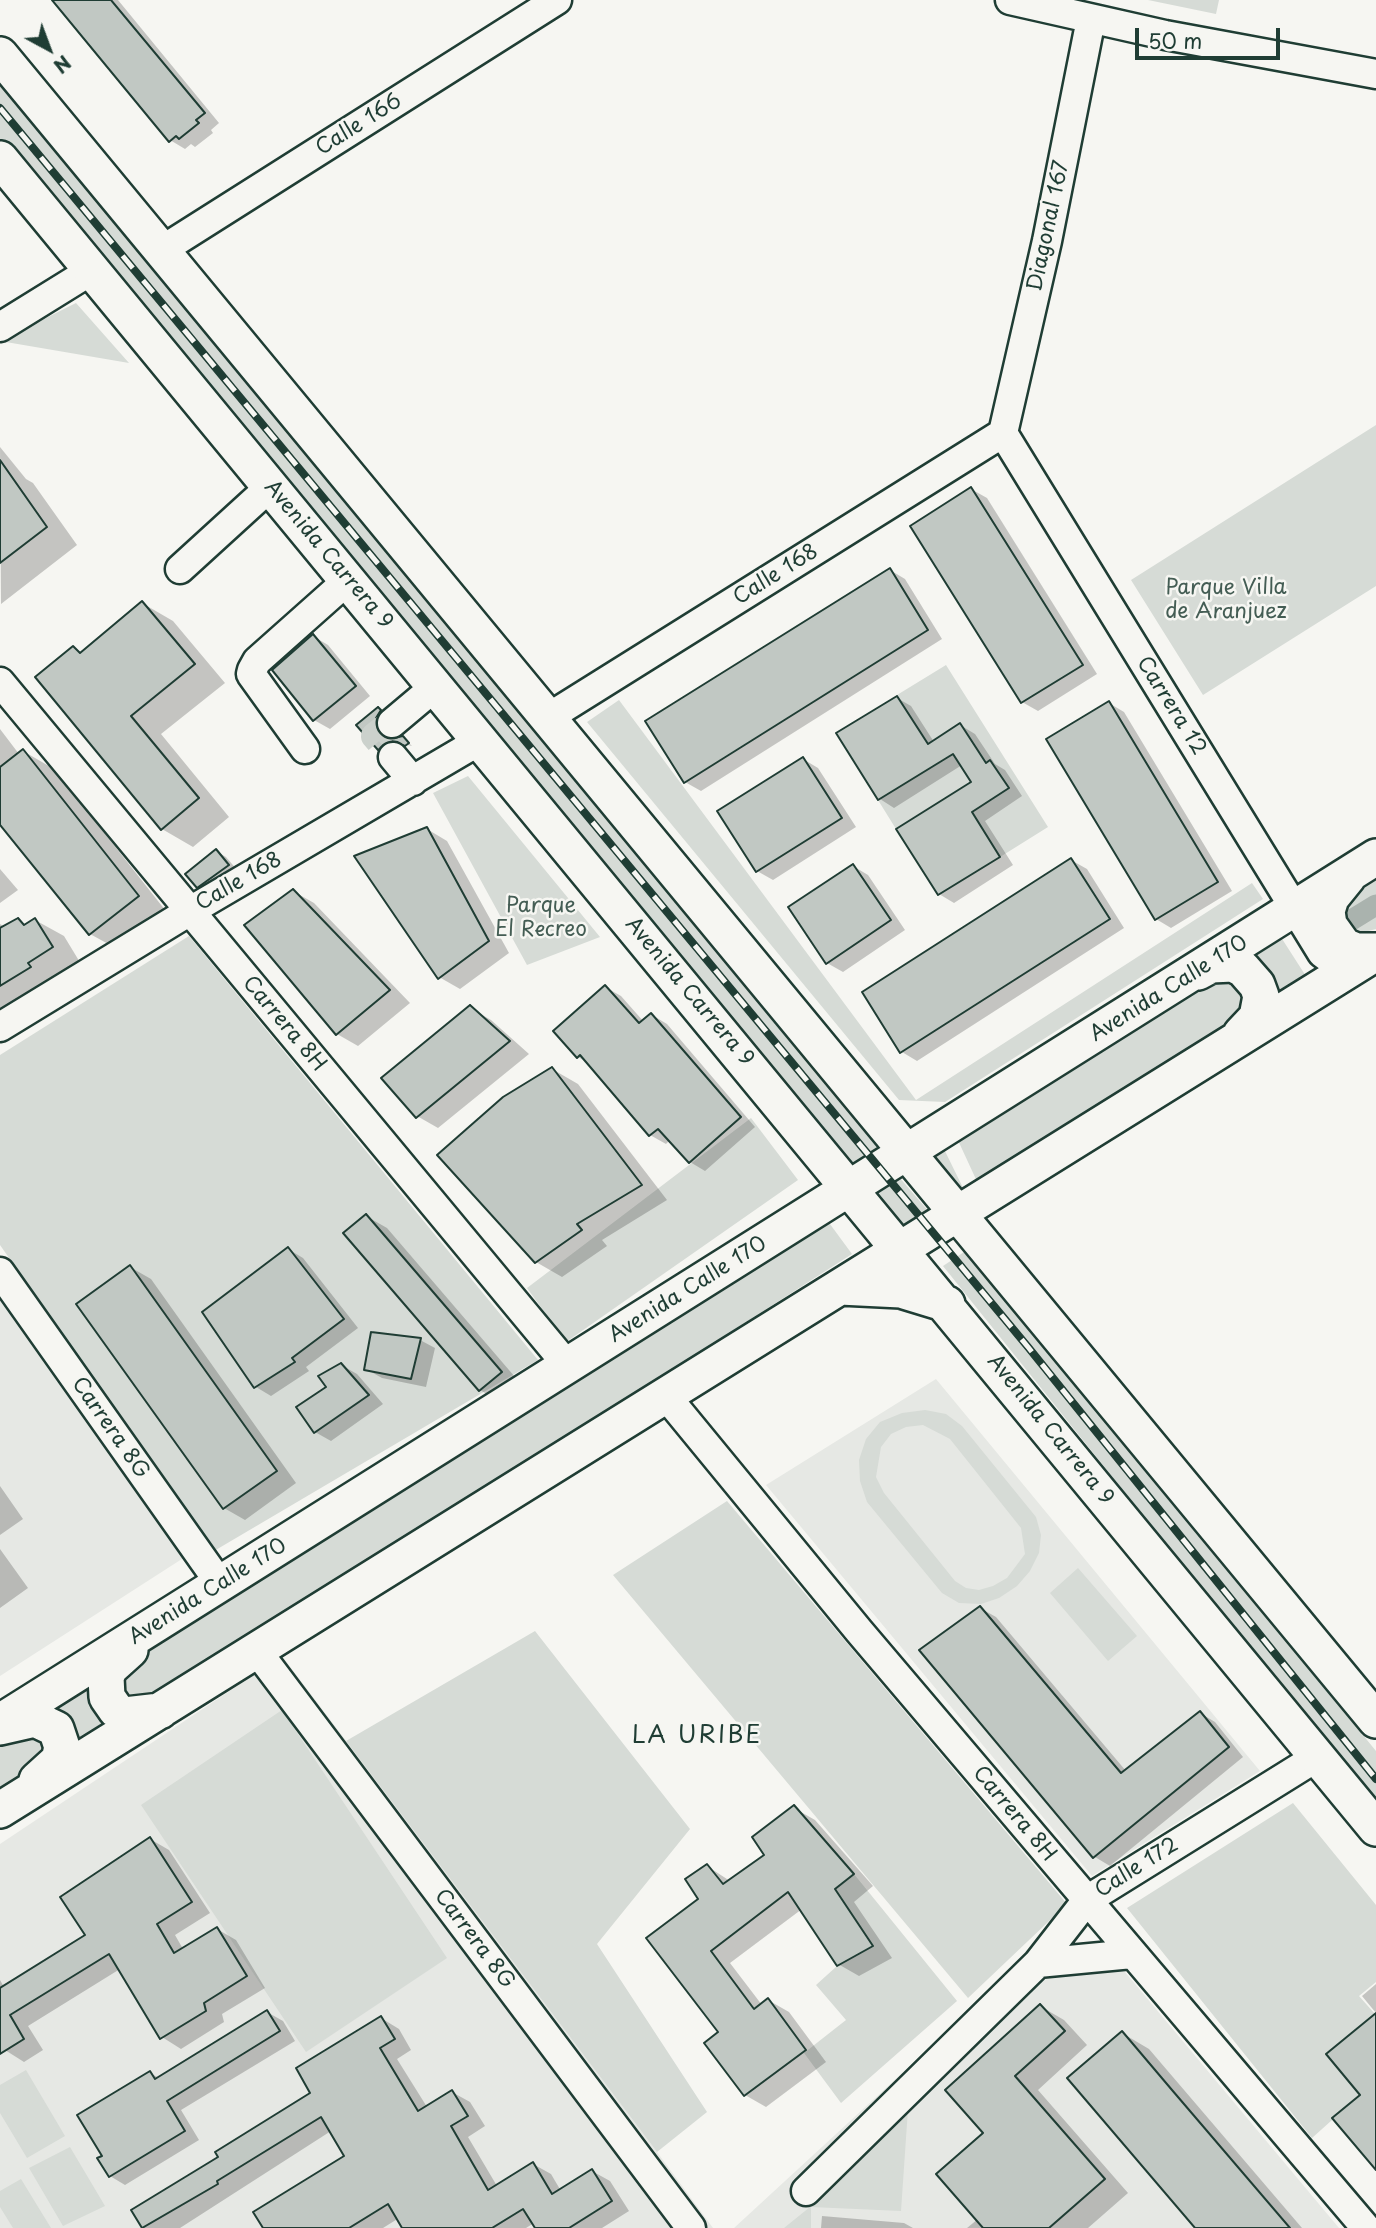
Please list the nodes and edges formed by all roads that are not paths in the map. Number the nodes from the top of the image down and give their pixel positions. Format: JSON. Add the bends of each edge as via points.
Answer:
{"nodes":[{"id":1,"x":557,"y":0,"type":"edge"},
{"id":2,"x":1010,"y":0,"type":"edge"},
{"id":3,"x":1091,"y":19,"type":"junction"},
{"id":4,"x":0,"y":55,"type":"edge"},
{"id":5,"x":1370,"y":76,"type":"edge"},
{"id":6,"x":0,"y":159,"type":"edge"},
{"id":7,"x":162,"y":250,"type":"junction"},
{"id":8,"x":92,"y":270,"type":"junction"},
{"id":9,"x":0,"y":327,"type":"edge"},
{"id":10,"x":1003,"y":433,"type":"junction"},
{"id":11,"x":271,"y":486,"type":"junction"},
{"id":12,"x":180,"y":569,"type":"dead end"},
{"id":13,"x":348,"y":580,"type":"junction"},
{"id":14,"x":0,"y":682,"type":"edge"},
{"id":15,"x":436,"y":686,"type":"junction"},
{"id":16,"x":549,"y":717,"type":"junction"},
{"id":17,"x":392,"y":723,"type":"tunnel mouth"},
{"id":18,"x":481,"y":740,"type":"junction"},
{"id":19,"x":304,"y":748,"type":"dead end"},
{"id":20,"x":393,"y":757,"type":"tunnel mouth"},
{"id":21,"x":413,"y":781,"type":"junction"},
{"id":22,"x":1365,"y":864,"type":"edge"},
{"id":23,"x":1295,"y":909,"type":"junction"},
{"id":24,"x":190,"y":911,"type":"junction"},
{"id":25,"x":1376,"y":952,"type":"edge"},
{"id":26,"x":1346,"y":971,"type":"junction"},
{"id":27,"x":1183,"y":980,"type":"junction"},
{"id":28,"x":0,"y":1027,"type":"edge"},
{"id":29,"x":1233,"y":1041,"type":"junction"},
{"id":30,"x":909,"y":1152,"type":"junction"},
{"id":31,"x":1014,"y":1178,"type":"junction"},
{"id":32,"x":851,"y":1188,"type":"junction"},
{"id":33,"x":959,"y":1212,"type":"junction"},
{"id":34,"x":901,"y":1249,"type":"junction"},
{"id":35,"x":1005,"y":1267,"type":"junction"},
{"id":36,"x":0,"y":1272,"type":"edge"},
{"id":37,"x":840,"y":1287,"type":"junction"},
{"id":38,"x":947,"y":1304,"type":"junction"},
{"id":39,"x":568,"y":1366,"type":"junction"},
{"id":40,"x":666,"y":1396,"type":"junction"},
{"id":41,"x":220,"y":1585,"type":"junction"},
{"id":42,"x":186,"y":1607,"type":"junction"},
{"id":43,"x":257,"y":1651,"type":"junction"},
{"id":44,"x":160,"y":1711,"type":"junction"},
{"id":45,"x":1376,"y":1720,"type":"edge"},
{"id":46,"x":0,"y":1724,"type":"edge"},
{"id":47,"x":1317,"y":1757,"type":"junction"},
{"id":48,"x":0,"y":1808,"type":"edge"},
{"id":49,"x":1376,"y":1828,"type":"edge"},
{"id":50,"x":1087,"y":1899,"type":"junction"},
{"id":51,"x":1132,"y":1954,"type":"junction"},
{"id":52,"x":1038,"y":1963,"type":"junction"},
{"id":53,"x":806,"y":2191,"type":"dead end"},
{"id":54,"x":691,"y":2228,"type":"edge"},
{"id":55,"x":1366,"y":2228,"type":"edge"}],
"edges":[{"from":1,"to":7,"type":"street","name":"Calle 166"},
{"from":2,"to":3,"type":"street"},
{"from":3,"to":5,"type":"street"},
{"from":3,"to":10,"type":"street","name":"Diagonal 167"},
{"from":4,"to":7,"type":"main road"},
{"from":6,"to":8,"type":"main road","name":"Avenida Carrera 9"},
{"from":7,"to":16,"type":"main road"},
{"from":8,"to":9,"type":"street"},
{"from":8,"to":11,"type":"main road","name":"Avenida Carrera 9"},
{"from":10,"to":16,"type":"street","name":"Calle 168"},
{"from":10,"to":23,"type":"street","name":"Carrera 12"},
{"from":11,"to":12,"type":"street"},
{"from":11,"to":13,"type":"main road","name":"Avenida Carrera 9"},
{"from":13,"to":15,"type":"main road","name":"Avenida Carrera 9"},
{"from":13,"to":19,"type":"street","via":[[252,670]]},
{"from":14,"to":24,"type":"street","name":"Carrera 8H"},
{"from":15,"to":17,"type":"street"},
{"from":15,"to":18,"type":"main road","name":"Avenida Carrera 9"},
{"from":16,"to":30,"type":"main road"},
{"from":18,"to":21,"type":"street","name":"Calle 168"},
{"from":18,"to":32,"type":"main road","name":"Avenida Carrera 9"},
{"from":20,"to":21,"type":"street"},
{"from":21,"to":24,"type":"street","name":"Calle 168"},
{"from":22,"to":23,"type":"main road","name":"Avenida Calle 170"},
{"from":22,"to":25,"type":"main road","via":[[1331,898],[1327,911],[1329,925],[1344,946]]},
{"from":23,"to":26,"type":"street","name":"Carrera 12","via":[[1322,953]]},
{"from":23,"to":27,"type":"main road","name":"Avenida Calle 170"},
{"from":24,"to":28,"type":"street","name":"Calle 168"},
{"from":24,"to":39,"type":"street","name":"Carrera 8H"},
{"from":25,"to":26,"type":"main road"},
{"from":26,"to":29,"type":"main road"},
{"from":27,"to":29,"type":"main road","via":[[1222,963],[1251,976],[1261,1007],[1251,1026]]},
{"from":27,"to":30,"type":"main road","name":"Avenida Calle 170"},
{"from":29,"to":31,"type":"main road"},
{"from":30,"to":32,"type":"main road","name":"Avenida Calle 170"},
{"from":30,"to":33,"type":"main road"},
{"from":31,"to":33,"type":"main road"},
{"from":31,"to":35,"type":"main road","via":[[998,1225]]},
{"from":32,"to":34,"type":"main road","name":"Avenida Carrera 9"},
{"from":32,"to":39,"type":"main road","name":"Avenida Calle 170"},
{"from":33,"to":34,"type":"main road"},
{"from":33,"to":35,"type":"main road"},
{"from":34,"to":37,"type":"main road"},
{"from":34,"to":38,"type":"main road","name":"Avenida Carrera 9"},
{"from":35,"to":45,"type":"main road"},
{"from":36,"to":41,"type":"street","name":"Carrera 8G"},
{"from":37,"to":38,"type":"main road","via":[[901,1290]]},
{"from":37,"to":40,"type":"main road"},
{"from":38,"to":47,"type":"main road","name":"Avenida Carrera 9"},
{"from":39,"to":41,"type":"main road","name":"Avenida Calle 170"},
{"from":40,"to":43,"type":"main road"},
{"from":40,"to":50,"type":"street","name":"Carrera 8H"},
{"from":41,"to":42,"type":"main road","name":"Avenida Calle 170"},
{"from":42,"to":44,"type":"main road","via":[[120,1658],[106,1677],[107,1697],[116,1710],[134,1716]]},
{"from":42,"to":46,"type":"main road","name":"Avenida Calle 170"},
{"from":43,"to":44,"type":"main road"},
{"from":43,"to":54,"type":"street","name":"Carrera 8G"},
{"from":44,"to":48,"type":"main road"},
{"from":46,"to":48,"type":"main road","via":[[35,1719],[47,1723],[55,1729],[62,1747],[50,1770]]},
{"from":47,"to":49,"type":"main road","name":"Avenida Carrera 9"},
{"from":47,"to":50,"type":"street","name":"Calle 172"},
{"from":50,"to":51,"type":"street","name":"Carrera 8H"},
{"from":50,"to":52,"type":"street","name":"Calle 172"},
{"from":51,"to":52,"type":"street"},
{"from":51,"to":55,"type":"street","name":"Carrera 8H"},
{"from":52,"to":53,"type":"street","name":"Calle 172"}]}
